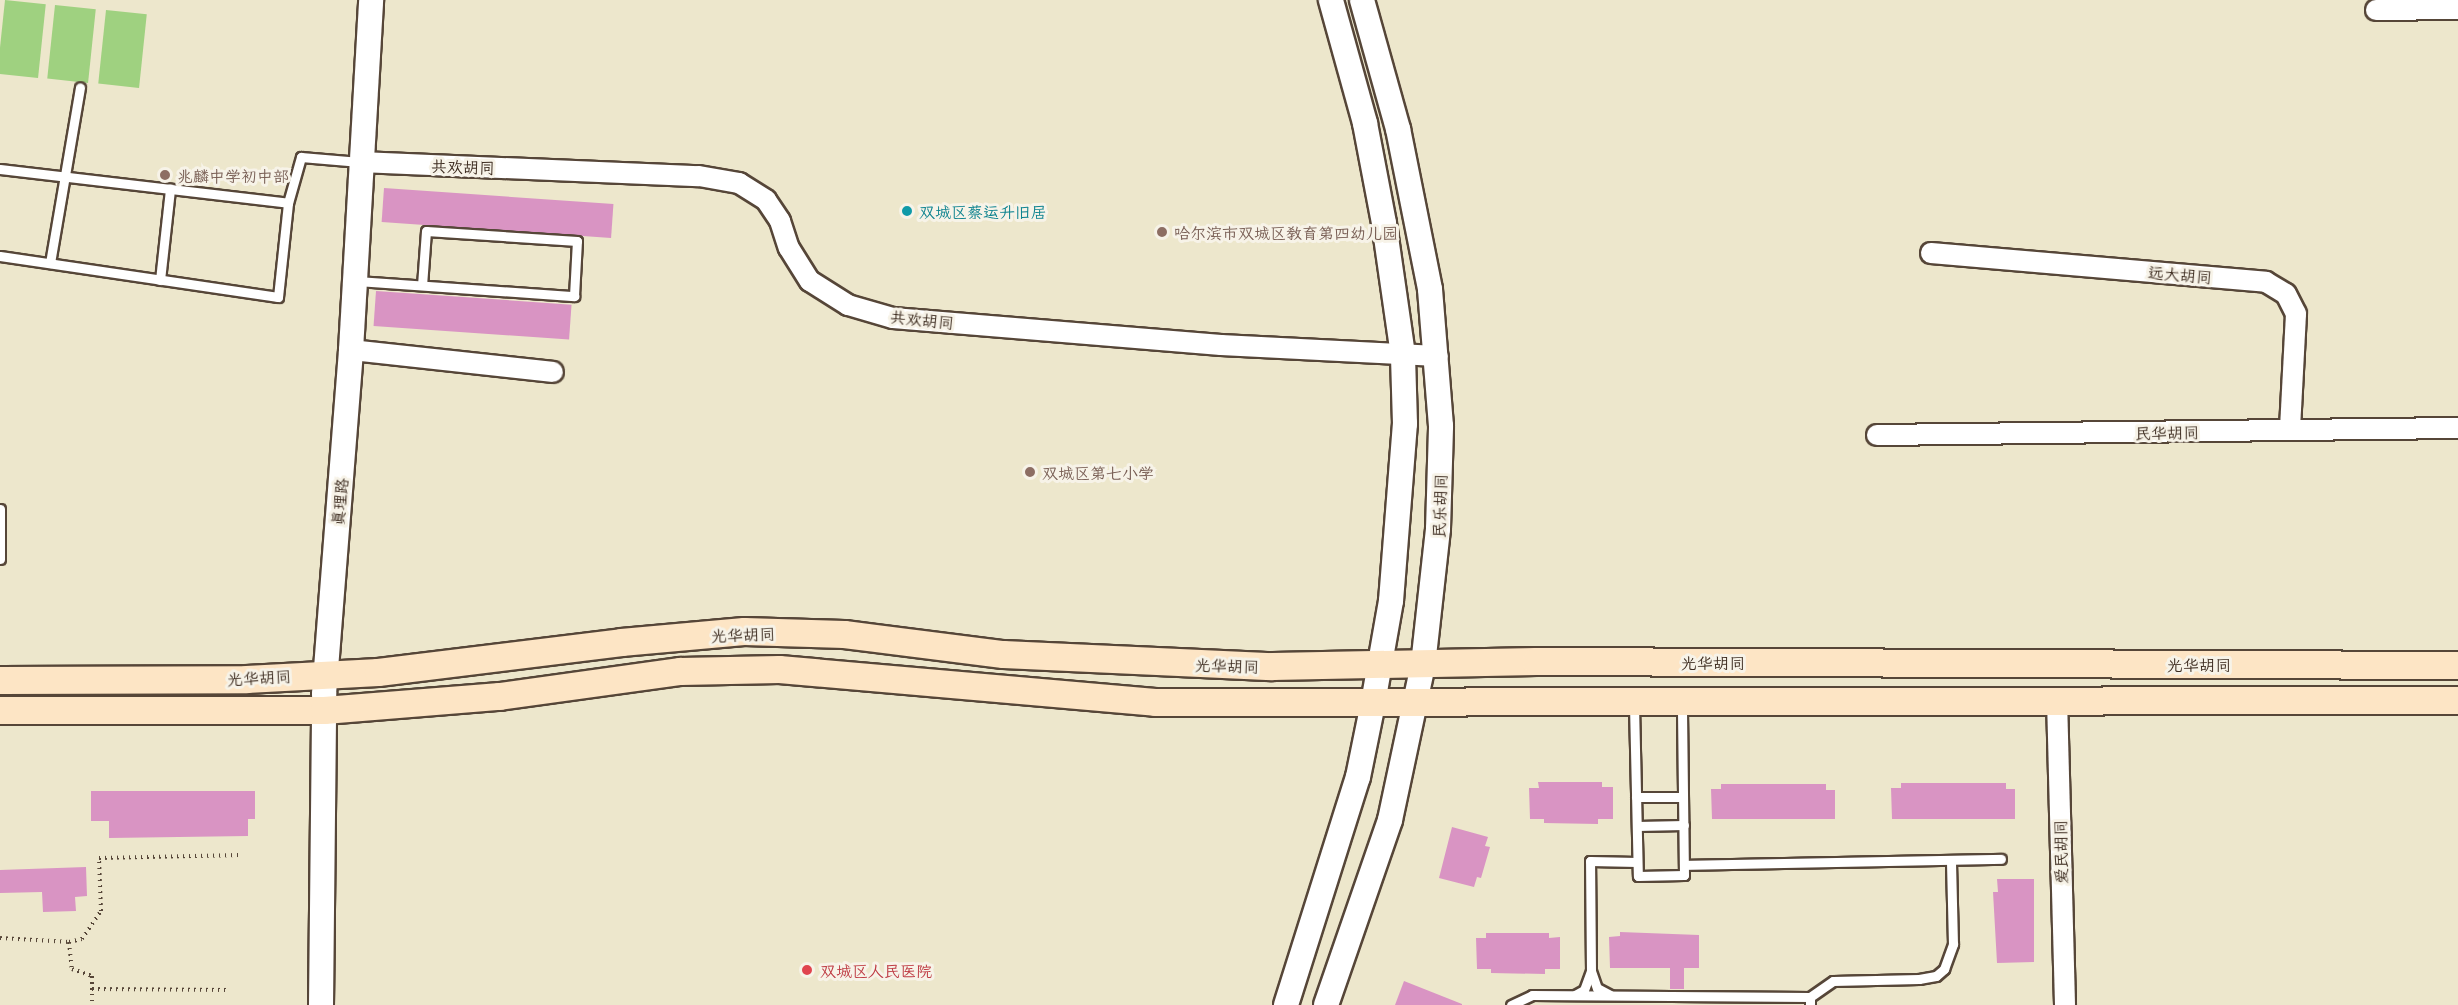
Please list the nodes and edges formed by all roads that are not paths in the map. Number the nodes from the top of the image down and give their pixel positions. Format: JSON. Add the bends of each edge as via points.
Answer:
{"nodes":[{"id":1,"x":371,"y":0,"type":"edge"},
{"id":2,"x":1330,"y":0,"type":"edge"},
{"id":3,"x":1362,"y":0,"type":"edge"},
{"id":4,"x":2458,"y":9,"type":"edge"},
{"id":5,"x":2376,"y":10,"type":"dead end"},
{"id":6,"x":80,"y":88,"type":"dead end"},
{"id":7,"x":360,"y":162,"type":"junction"},
{"id":8,"x":0,"y":169,"type":"edge"},
{"id":9,"x":64,"y":177,"type":"junction"},
{"id":10,"x":170,"y":189,"type":"junction"},
{"id":11,"x":288,"y":203,"type":"junction"},
{"id":12,"x":1931,"y":253,"type":"dead end"},
{"id":13,"x":0,"y":256,"type":"edge"},
{"id":14,"x":50,"y":263,"type":"junction"},
{"id":15,"x":160,"y":280,"type":"junction"},
{"id":16,"x":354,"y":281,"type":"junction"},
{"id":17,"x":423,"y":285,"type":"junction"},
{"id":18,"x":351,"y":350,"type":"junction"},
{"id":19,"x":1403,"y":355,"type":"junction"},
{"id":20,"x":1438,"y":356,"type":"junction"},
{"id":21,"x":553,"y":372,"type":"dead end"},
{"id":22,"x":2458,"y":428,"type":"edge"},
{"id":23,"x":2290,"y":430,"type":"junction"},
{"id":24,"x":1877,"y":435,"type":"dead end"},
{"id":25,"x":0,"y":509,"type":"edge"},
{"id":26,"x":0,"y":559,"type":"edge"},
{"id":27,"x":1423,"y":665,"type":"junction"},
{"id":28,"x":2458,"y":665,"type":"edge"},
{"id":29,"x":1380,"y":666,"type":"junction"},
{"id":30,"x":325,"y":674,"type":"junction"},
{"id":31,"x":0,"y":680,"type":"edge"},
{"id":32,"x":2057,"y":699,"type":"junction"},
{"id":33,"x":2458,"y":700,"type":"edge"},
{"id":34,"x":1682,"y":702,"type":"junction"},
{"id":35,"x":1373,"y":703,"type":"junction"},
{"id":36,"x":1417,"y":703,"type":"junction"},
{"id":37,"x":1634,"y":703,"type":"junction"},
{"id":38,"x":0,"y":710,"type":"edge"},
{"id":39,"x":324,"y":710,"type":"junction"},
{"id":40,"x":1683,"y":796,"type":"junction"},
{"id":41,"x":1636,"y":797,"type":"junction"},
{"id":42,"x":1684,"y":825,"type":"junction"},
{"id":43,"x":1637,"y":826,"type":"junction"},
{"id":44,"x":2001,"y":859,"type":"dead end"},
{"id":45,"x":1951,"y":861,"type":"junction"},
{"id":46,"x":1637,"y":862,"type":"junction"},
{"id":47,"x":1684,"y":865,"type":"junction"},
{"id":48,"x":1590,"y":971,"type":"junction"},
{"id":49,"x":1573,"y":996,"type":"junction"},
{"id":50,"x":1616,"y":997,"type":"junction"},
{"id":51,"x":1810,"y":1001,"type":"edge"},
{"id":52,"x":321,"y":1005,"type":"edge"},
{"id":53,"x":1286,"y":1005,"type":"edge"},
{"id":54,"x":1326,"y":1005,"type":"edge"},
{"id":55,"x":1511,"y":1005,"type":"edge"},
{"id":56,"x":2065,"y":1005,"type":"edge"}],
"edges":[{"from":1,"to":7,"type":"street","name":"真理路"},
{"from":2,"to":19,"type":"street","via":[[1365,123]]},
{"from":3,"to":20,"type":"street","name":"民乐胡同","via":[[1418,219]]},
{"from":4,"to":5,"type":"street"},
{"from":6,"to":9,"type":"lane"},
{"from":7,"to":11,"type":"lane","via":[[301,157]]},
{"from":7,"to":16,"type":"street","name":"真理路"},
{"from":7,"to":19,"type":"street","name":"共欢胡同","via":[[699,176],[739,183],[766,200],[810,281],[848,305],[893,318],[1221,345]]},
{"from":8,"to":9,"type":"lane"},
{"from":9,"to":10,"type":"lane"},
{"from":9,"to":14,"type":"lane"},
{"from":10,"to":11,"type":"lane"},
{"from":10,"to":15,"type":"lane"},
{"from":11,"to":15,"type":"lane","via":[[278,297]]},
{"from":12,"to":23,"type":"street","name":"远大胡同","via":[[2266,282],[2286,294],[2296,314]]},
{"from":13,"to":14,"type":"lane"},
{"from":14,"to":15,"type":"lane"},
{"from":16,"to":17,"type":"lane"},
{"from":16,"to":18,"type":"street","name":"真理路"},
{"from":17,"to":17,"type":"lane","via":[[574,296],[577,242],[426,231]]},
{"from":18,"to":21,"type":"street"},
{"from":18,"to":30,"type":"street","name":"真理路"},
{"from":19,"to":20,"type":"street","name":"共欢胡同"},
{"from":19,"to":29,"type":"street","via":[[1405,424],[1400,520]]},
{"from":20,"to":27,"type":"street","name":"民乐胡同","via":[[1438,529]]},
{"from":22,"to":23,"type":"street","name":"民华胡同"},
{"from":23,"to":24,"type":"street","name":"民华胡同"},
{"from":25,"to":26,"type":"lane"},
{"from":27,"to":28,"type":"main road","name":"光华胡同","via":[[1548,661]]},
{"from":27,"to":29,"type":"main road","name":"光华胡同"},
{"from":27,"to":36,"type":"street","name":"民乐胡同"},
{"from":29,"to":30,"type":"main road","name":"光华胡同","via":[[1125,662],[1004,654],[844,634],[744,631],[621,642],[478,662]]},
{"from":29,"to":35,"type":"street"},
{"from":30,"to":31,"type":"main road","name":"光华胡同","via":[[246,679]]},
{"from":30,"to":39,"type":"street","name":"真理路"},
{"from":32,"to":33,"type":"main road","name":"光华胡同"},
{"from":32,"to":34,"type":"main road","name":"光华胡同"},
{"from":32,"to":56,"type":"street","name":"爱民胡同"},
{"from":34,"to":37,"type":"main road","name":"光华胡同"},
{"from":34,"to":40,"type":"lane"},
{"from":35,"to":36,"type":"main road","name":"光华胡同"},
{"from":35,"to":39,"type":"main road","name":"光华胡同","via":[[1155,702],[779,669],[680,671],[499,696]]},
{"from":35,"to":53,"type":"street","via":[[1352,798]]},
{"from":36,"to":37,"type":"main road","name":"光华胡同"},
{"from":36,"to":54,"type":"street","name":"民乐胡同","via":[[1390,820]]},
{"from":37,"to":41,"type":"lane"},
{"from":38,"to":39,"type":"main road","name":"光华胡同"},
{"from":39,"to":52,"type":"street","name":"真理路"},
{"from":40,"to":41,"type":"lane"},
{"from":40,"to":42,"type":"lane"},
{"from":41,"to":43,"type":"lane"},
{"from":42,"to":43,"type":"lane"},
{"from":42,"to":47,"type":"lane"},
{"from":43,"to":46,"type":"lane"},
{"from":44,"to":45,"type":"lane"},
{"from":45,"to":47,"type":"lane"},
{"from":45,"to":51,"type":"lane","via":[[1953,944],[1944,969],[1936,976],[1919,979],[1833,981]]},
{"from":46,"to":47,"type":"lane","via":[[1638,876],[1684,875]]},
{"from":46,"to":48,"type":"lane","via":[[1590,861]]},
{"from":48,"to":49,"type":"lane","via":[[1584,990]]},
{"from":48,"to":50,"type":"lane","via":[[1597,988]]},
{"from":49,"to":50,"type":"lane"},
{"from":49,"to":55,"type":"lane","via":[[1533,995]]},
{"from":50,"to":51,"type":"lane"}]}
